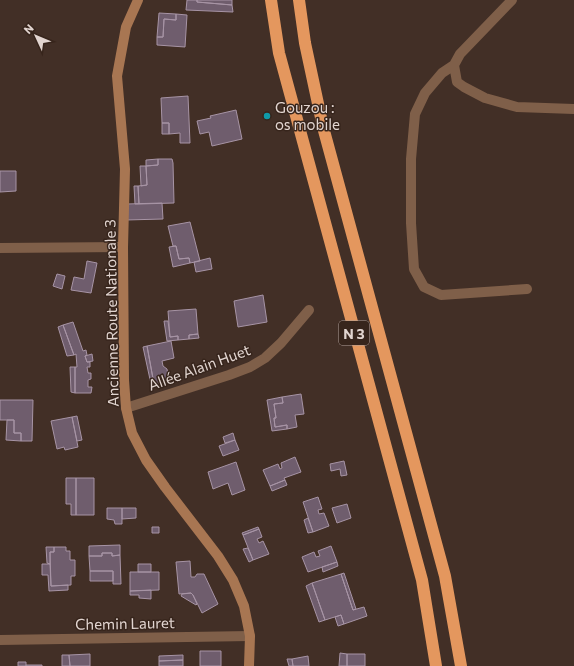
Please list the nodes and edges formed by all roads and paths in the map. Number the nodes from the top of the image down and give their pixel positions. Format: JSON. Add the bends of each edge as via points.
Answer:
{"nodes":[{"id":1,"x":138,"y":0,"type":"edge"},
{"id":2,"x":271,"y":0,"type":"edge"},
{"id":3,"x":300,"y":0,"type":"edge"},
{"id":4,"x":512,"y":0,"type":"edge"},
{"id":5,"x":454,"y":65,"type":"junction"},
{"id":6,"x":574,"y":109,"type":"edge"},
{"id":7,"x":123,"y":247,"type":"junction"},
{"id":8,"x":0,"y":248,"type":"edge"},
{"id":9,"x":528,"y":289,"type":"dead end"},
{"id":10,"x":309,"y":310,"type":"dead end"},
{"id":11,"x":126,"y":408,"type":"junction"},
{"id":12,"x":250,"y":636,"type":"junction"},
{"id":13,"x":0,"y":640,"type":"edge"},
{"id":14,"x":249,"y":666,"type":"edge"},
{"id":15,"x":436,"y":666,"type":"edge"},
{"id":16,"x":461,"y":666,"type":"edge"}],
"edges":[{"from":1,"to":7,"type":"main road","name":"Ancienne Route Nationale 3","via":[[126,27],[117,76],[125,169]]},
{"from":2,"to":15,"type":"highway","number":"N 3","via":[[278,53],[422,580]]},
{"from":3,"to":16,"type":"highway","number":"N 3","via":[[305,43],[323,127],[445,576]]},
{"from":4,"to":5,"type":"street","via":[[460,54]]},
{"from":5,"to":6,"type":"street","via":[[457,82],[485,98],[517,107]]},
{"from":5,"to":9,"type":"street","via":[[442,73],[425,93],[415,114],[411,159],[414,269],[424,287],[441,295]]},
{"from":7,"to":8,"type":"street"},
{"from":7,"to":11,"type":"main road","name":"Ancienne Route Nationale 3"},
{"from":10,"to":11,"type":"street","name":"Allée Alain Huet","via":[[281,344],[250,367]]},
{"from":11,"to":12,"type":"main road","name":"Ancienne Route Nationale 3","via":[[132,433],[146,460],[233,580],[244,606]]},
{"from":12,"to":13,"type":"street","name":"Chemin Lauret"},
{"from":12,"to":14,"type":"main road","name":"Ancienne Route Nationale 3"}]}
